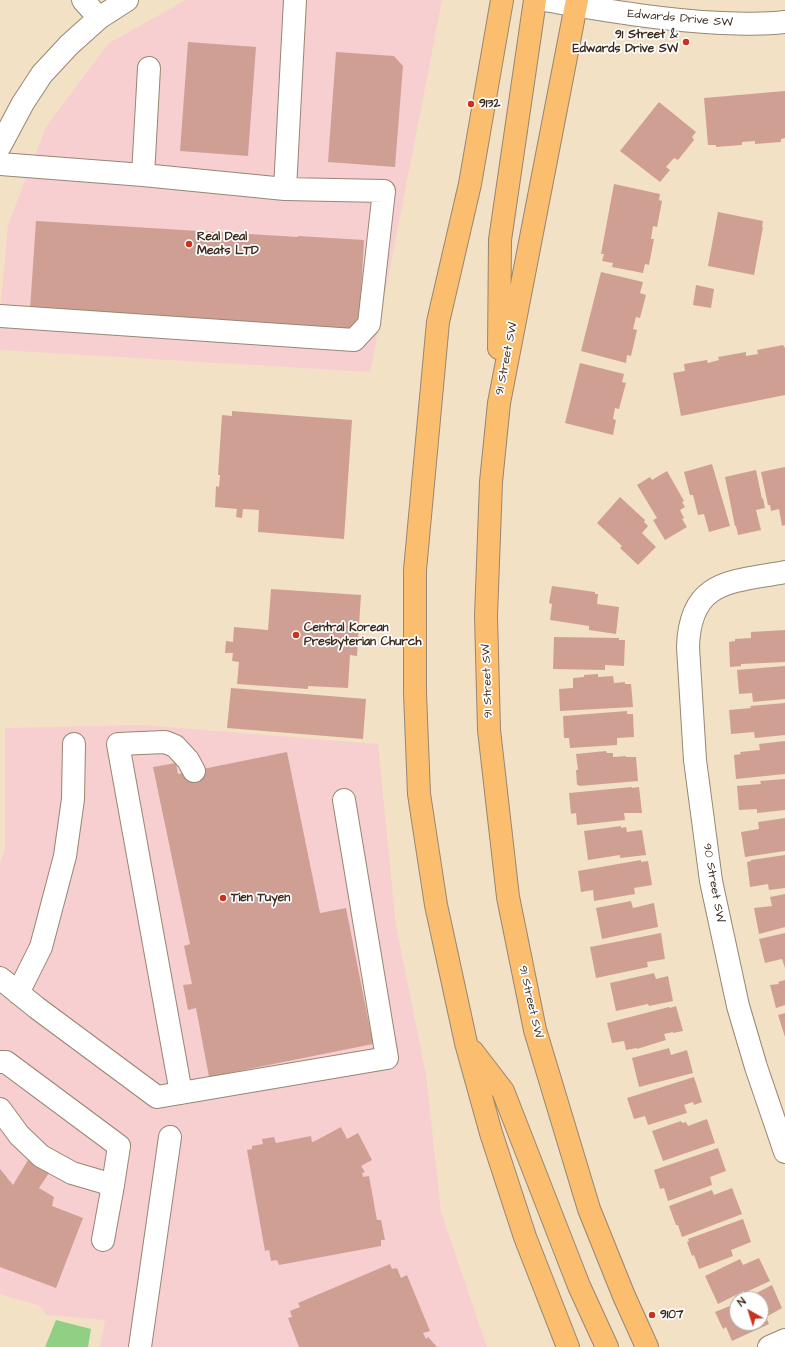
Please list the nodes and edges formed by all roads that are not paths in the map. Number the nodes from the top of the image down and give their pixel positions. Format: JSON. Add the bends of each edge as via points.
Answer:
{"nodes":[{"id":1,"x":83,"y":0,"type":"edge"},
{"id":2,"x":127,"y":0,"type":"edge"},
{"id":3,"x":295,"y":0,"type":"edge"},
{"id":4,"x":502,"y":0,"type":"edge"},
{"id":5,"x":535,"y":0,"type":"edge"},
{"id":6,"x":544,"y":0,"type":"edge"},
{"id":7,"x":575,"y":2,"type":"edge"},
{"id":8,"x":99,"y":18,"type":"junction"},
{"id":9,"x":785,"y":22,"type":"edge"},
{"id":10,"x":149,"y":68,"type":"dead end"},
{"id":11,"x":0,"y":146,"type":"edge"},
{"id":12,"x":0,"y":164,"type":"edge"},
{"id":13,"x":143,"y":175,"type":"junction"},
{"id":14,"x":285,"y":189,"type":"junction"},
{"id":15,"x":0,"y":316,"type":"edge"},
{"id":16,"x":499,"y":403,"type":"junction"},
{"id":17,"x":785,"y":572,"type":"edge"},
{"id":18,"x":74,"y":744,"type":"dead end"},
{"id":19,"x":194,"y":771,"type":"dead end"},
{"id":20,"x":344,"y":800,"type":"dead end"},
{"id":21,"x":0,"y":978,"type":"edge"},
{"id":22,"x":18,"y":993,"type":"junction"},
{"id":23,"x":466,"y":1043,"type":"junction"},
{"id":24,"x":0,"y":1062,"type":"edge"},
{"id":25,"x":181,"y":1092,"type":"junction"},
{"id":26,"x":0,"y":1109,"type":"edge"},
{"id":27,"x":170,"y":1137,"type":"dead end"},
{"id":28,"x":785,"y":1152,"type":"edge"},
{"id":29,"x":113,"y":1185,"type":"junction"},
{"id":30,"x":103,"y":1240,"type":"dead end"},
{"id":31,"x":785,"y":1340,"type":"edge"},
{"id":32,"x":140,"y":1347,"type":"edge"},
{"id":33,"x":568,"y":1347,"type":"edge"},
{"id":34,"x":607,"y":1347,"type":"edge"},
{"id":35,"x":647,"y":1347,"type":"edge"},
{"id":36,"x":769,"y":1347,"type":"edge"}],
"edges":[{"from":1,"to":8,"type":"street"},
{"from":2,"to":8,"type":"street"},
{"from":3,"to":14,"type":"street"},
{"from":4,"to":23,"type":"main road","via":[[470,184],[438,322],[415,570],[415,693],[419,794],[436,905]]},
{"from":5,"to":16,"type":"main road","via":[[500,240]]},
{"from":6,"to":7,"type":"street","name":"Edwards Drive SW"},
{"from":7,"to":9,"type":"street","name":"Edwards Drive SW","via":[[617,13],[680,21],[741,24]]},
{"from":7,"to":16,"type":"main road","name":"91 Street SW"},
{"from":8,"to":11,"type":"street","via":[[42,74],[23,102]]},
{"from":10,"to":13,"type":"street"},
{"from":12,"to":13,"type":"street"},
{"from":13,"to":14,"type":"street"},
{"from":14,"to":15,"type":"street","via":[[384,191],[369,324],[354,340]]},
{"from":16,"to":35,"type":"main road","name":"91 Street SW","via":[[491,482],[486,616],[489,730],[508,897],[535,1030],[587,1202]]},
{"from":17,"to":28,"type":"street","name":"90 Street SW","via":[[730,582],[716,588],[695,608],[688,632],[695,760],[711,880],[738,1006]]},
{"from":18,"to":22,"type":"street","via":[[73,799],[64,856],[41,947]]},
{"from":19,"to":25,"type":"street","via":[[175,746],[165,742],[118,744]]},
{"from":20,"to":25,"type":"street","via":[[388,1058]]},
{"from":21,"to":22,"type":"street"},
{"from":22,"to":25,"type":"street","via":[[157,1097]]},
{"from":23,"to":33,"type":"main road","via":[[491,1133],[525,1237]]},
{"from":23,"to":34,"type":"main road","via":[[503,1091],[579,1286]]},
{"from":24,"to":29,"type":"street","via":[[6,1062],[119,1146]]},
{"from":26,"to":29,"type":"street","via":[[19,1135],[41,1156],[72,1173]]},
{"from":27,"to":32,"type":"street"},
{"from":29,"to":30,"type":"street"},
{"from":31,"to":36,"type":"street"}]}
